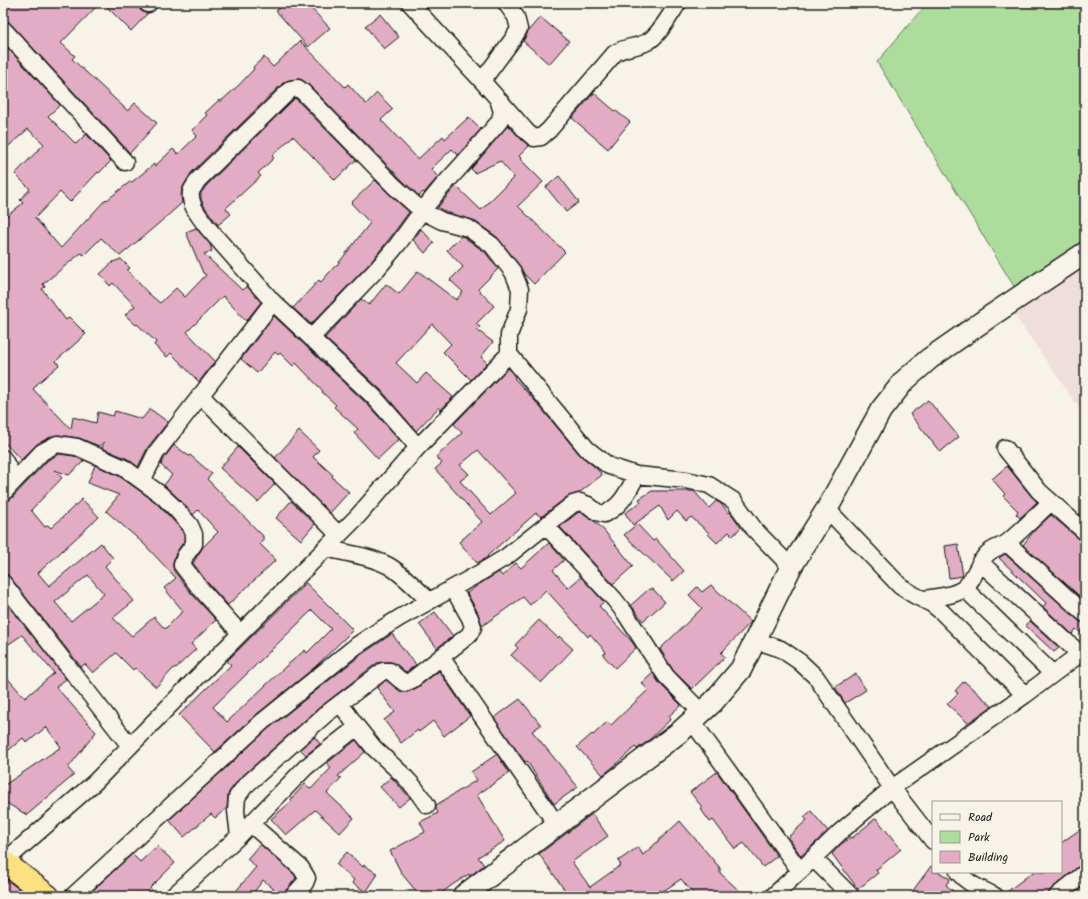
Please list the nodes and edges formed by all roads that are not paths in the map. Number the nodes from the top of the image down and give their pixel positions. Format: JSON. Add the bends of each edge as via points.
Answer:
{"nodes":[{"id":1,"x":410,"y":3,"type":"edge"},
{"id":2,"x":506,"y":3,"type":"edge"},
{"id":3,"x":678,"y":3,"type":"edge"},
{"id":4,"x":3,"y":29,"type":"edge"},
{"id":5,"x":482,"y":81,"type":"junction"},
{"id":6,"x":498,"y":99,"type":"junction"},
{"id":7,"x":125,"y":162,"type":"dead end"},
{"id":8,"x":422,"y":211,"type":"junction"},
{"id":9,"x":1085,"y":253,"type":"edge"},
{"id":10,"x":273,"y":302,"type":"junction"},
{"id":11,"x":311,"y":338,"type":"junction"},
{"id":12,"x":509,"y":354,"type":"junction"},
{"id":13,"x":200,"y":395,"type":"junction"},
{"id":14,"x":418,"y":447,"type":"junction"},
{"id":15,"x":1006,"y":448,"type":"dead end"},
{"id":16,"x":3,"y":458,"type":"edge"},
{"id":17,"x":637,"y":475,"type":"junction"},
{"id":18,"x":15,"y":480,"type":"junction"},
{"id":19,"x":142,"y":481,"type":"junction"},
{"id":20,"x":3,"y":493,"type":"edge"},
{"id":21,"x":1051,"y":502,"type":"junction"},
{"id":22,"x":827,"y":509,"type":"junction"},
{"id":23,"x":546,"y":526,"type":"junction"},
{"id":24,"x":1085,"y":532,"type":"edge"},
{"id":25,"x":339,"y":535,"type":"junction"},
{"id":26,"x":1007,"y":543,"type":"junction"},
{"id":27,"x":325,"y":548,"type":"junction"},
{"id":28,"x":980,"y":562,"type":"junction"},
{"id":29,"x":791,"y":567,"type":"junction"},
{"id":30,"x":3,"y":583,"type":"edge"},
{"id":31,"x":453,"y":588,"type":"junction"},
{"id":32,"x":964,"y":588,"type":"junction"},
{"id":33,"x":922,"y":599,"type":"junction"},
{"id":34,"x":429,"y":601,"type":"junction"},
{"id":35,"x":1085,"y":614,"type":"edge"},
{"id":36,"x":240,"y":633,"type":"junction"},
{"id":37,"x":755,"y":640,"type":"junction"},
{"id":38,"x":1082,"y":652,"type":"edge"},
{"id":39,"x":441,"y":657,"type":"junction"},
{"id":40,"x":1053,"y":674,"type":"junction"},
{"id":41,"x":1026,"y":695,"type":"junction"},
{"id":42,"x":340,"y":703,"type":"junction"},
{"id":43,"x":697,"y":716,"type":"junction"},
{"id":44,"x":356,"y":727,"type":"junction"},
{"id":45,"x":130,"y":746,"type":"junction"},
{"id":46,"x":892,"y":788,"type":"junction"},
{"id":47,"x":428,"y":805,"type":"dead end"},
{"id":48,"x":251,"y":824,"type":"junction"},
{"id":49,"x":557,"y":825,"type":"junction"},
{"id":50,"x":239,"y":836,"type":"junction"},
{"id":51,"x":932,"y":840,"type":"edge"},
{"id":52,"x":813,"y":858,"type":"junction"},
{"id":53,"x":3,"y":862,"type":"edge"},
{"id":54,"x":800,"y":871,"type":"junction"},
{"id":55,"x":959,"y":873,"type":"edge"},
{"id":56,"x":1085,"y":873,"type":"edge"},
{"id":57,"x":40,"y":893,"type":"edge"},
{"id":58,"x":73,"y":896,"type":"edge"},
{"id":59,"x":173,"y":896,"type":"edge"},
{"id":60,"x":293,"y":896,"type":"edge"},
{"id":61,"x":463,"y":896,"type":"edge"},
{"id":62,"x":773,"y":896,"type":"edge"},
{"id":63,"x":851,"y":896,"type":"edge"},
{"id":64,"x":995,"y":896,"type":"edge"},
{"id":65,"x":1057,"y":896,"type":"edge"}],
"edges":[{"from":1,"to":5,"type":"street"},
{"from":2,"to":5,"type":"street","via":[[516,17],[519,29]]},
{"from":3,"to":6,"type":"street","via":[[655,36],[642,44],[615,53],[541,137],[534,138],[530,135]]},
{"from":4,"to":7,"type":"street"},
{"from":5,"to":6,"type":"street"},
{"from":6,"to":8,"type":"street","via":[[502,112],[499,122]]},
{"from":8,"to":10,"type":"street","via":[[298,88],[290,89],[198,180],[192,190],[191,200],[207,227]]},
{"from":8,"to":11,"type":"street","via":[[378,268]]},
{"from":8,"to":12,"type":"street","via":[[442,221],[468,228],[492,245],[513,272],[520,289],[519,310],[509,335]]},
{"from":9,"to":22,"type":"street","via":[[929,359],[904,380],[881,410]]},
{"from":10,"to":11,"type":"street"},
{"from":10,"to":13,"type":"street"},
{"from":11,"to":14,"type":"street","via":[[374,397]]},
{"from":12,"to":14,"type":"street"},
{"from":12,"to":17,"type":"street","via":[[587,449],[609,466]]},
{"from":13,"to":19,"type":"street","via":[[156,453]]},
{"from":13,"to":25,"type":"street"},
{"from":14,"to":25,"type":"street"},
{"from":15,"to":21,"type":"street","via":[[1030,481]]},
{"from":16,"to":18,"type":"street"},
{"from":17,"to":23,"type":"street","via":[[619,505],[612,511],[604,514],[580,502]]},
{"from":17,"to":29,"type":"street","via":[[709,485],[734,501],[755,530]]},
{"from":18,"to":19,"type":"street","via":[[42,452],[57,444],[77,447],[124,468]]},
{"from":18,"to":20,"type":"street"},
{"from":19,"to":36,"type":"street","via":[[160,494],[190,525],[194,534],[194,544],[184,556],[182,565]]},
{"from":21,"to":24,"type":"street"},
{"from":21,"to":26,"type":"street"},
{"from":22,"to":29,"type":"street"},
{"from":22,"to":33,"type":"street","via":[[900,586]]},
{"from":23,"to":31,"type":"street","via":[[506,557]]},
{"from":23,"to":43,"type":"street","via":[[614,599],[666,676]]},
{"from":25,"to":27,"type":"street"},
{"from":26,"to":28,"type":"street","via":[[996,547]]},
{"from":26,"to":35,"type":"street"},
{"from":27,"to":34,"type":"street","via":[[389,566]]},
{"from":27,"to":36,"type":"street"},
{"from":28,"to":32,"type":"street"},
{"from":28,"to":38,"type":"street"},
{"from":29,"to":37,"type":"street"},
{"from":30,"to":45,"type":"street"},
{"from":31,"to":34,"type":"street"},
{"from":31,"to":39,"type":"street","via":[[473,627],[469,634]]},
{"from":32,"to":33,"type":"street","via":[[955,594]]},
{"from":32,"to":40,"type":"street"},
{"from":33,"to":41,"type":"street","via":[[942,612]]},
{"from":34,"to":58,"type":"street","via":[[356,646],[262,722]]},
{"from":36,"to":45,"type":"street"},
{"from":37,"to":43,"type":"street","via":[[741,669],[713,702]]},
{"from":37,"to":46,"type":"street","via":[[781,649],[816,677]]},
{"from":38,"to":40,"type":"street"},
{"from":39,"to":42,"type":"street","via":[[406,682],[390,671],[383,671]]},
{"from":39,"to":49,"type":"street"},
{"from":40,"to":41,"type":"street"},
{"from":41,"to":46,"type":"street"},
{"from":42,"to":44,"type":"street"},
{"from":42,"to":50,"type":"street","via":[[245,786],[237,797]]},
{"from":43,"to":49,"type":"street","via":[[682,731]]},
{"from":43,"to":54,"type":"street"},
{"from":44,"to":47,"type":"street"},
{"from":44,"to":48,"type":"street","via":[[306,767]]},
{"from":45,"to":53,"type":"street","via":[[95,782]]},
{"from":46,"to":51,"type":"street"},
{"from":46,"to":52,"type":"street"},
{"from":48,"to":50,"type":"street"},
{"from":48,"to":60,"type":"street","via":[[302,868],[307,878]]},
{"from":49,"to":61,"type":"street"},
{"from":50,"to":59,"type":"street"},
{"from":52,"to":54,"type":"street"},
{"from":52,"to":63,"type":"street"},
{"from":53,"to":57,"type":"highway"},
{"from":54,"to":62,"type":"street"},
{"from":55,"to":64,"type":"street","via":[[974,886]]},
{"from":56,"to":65,"type":"street"}]}
